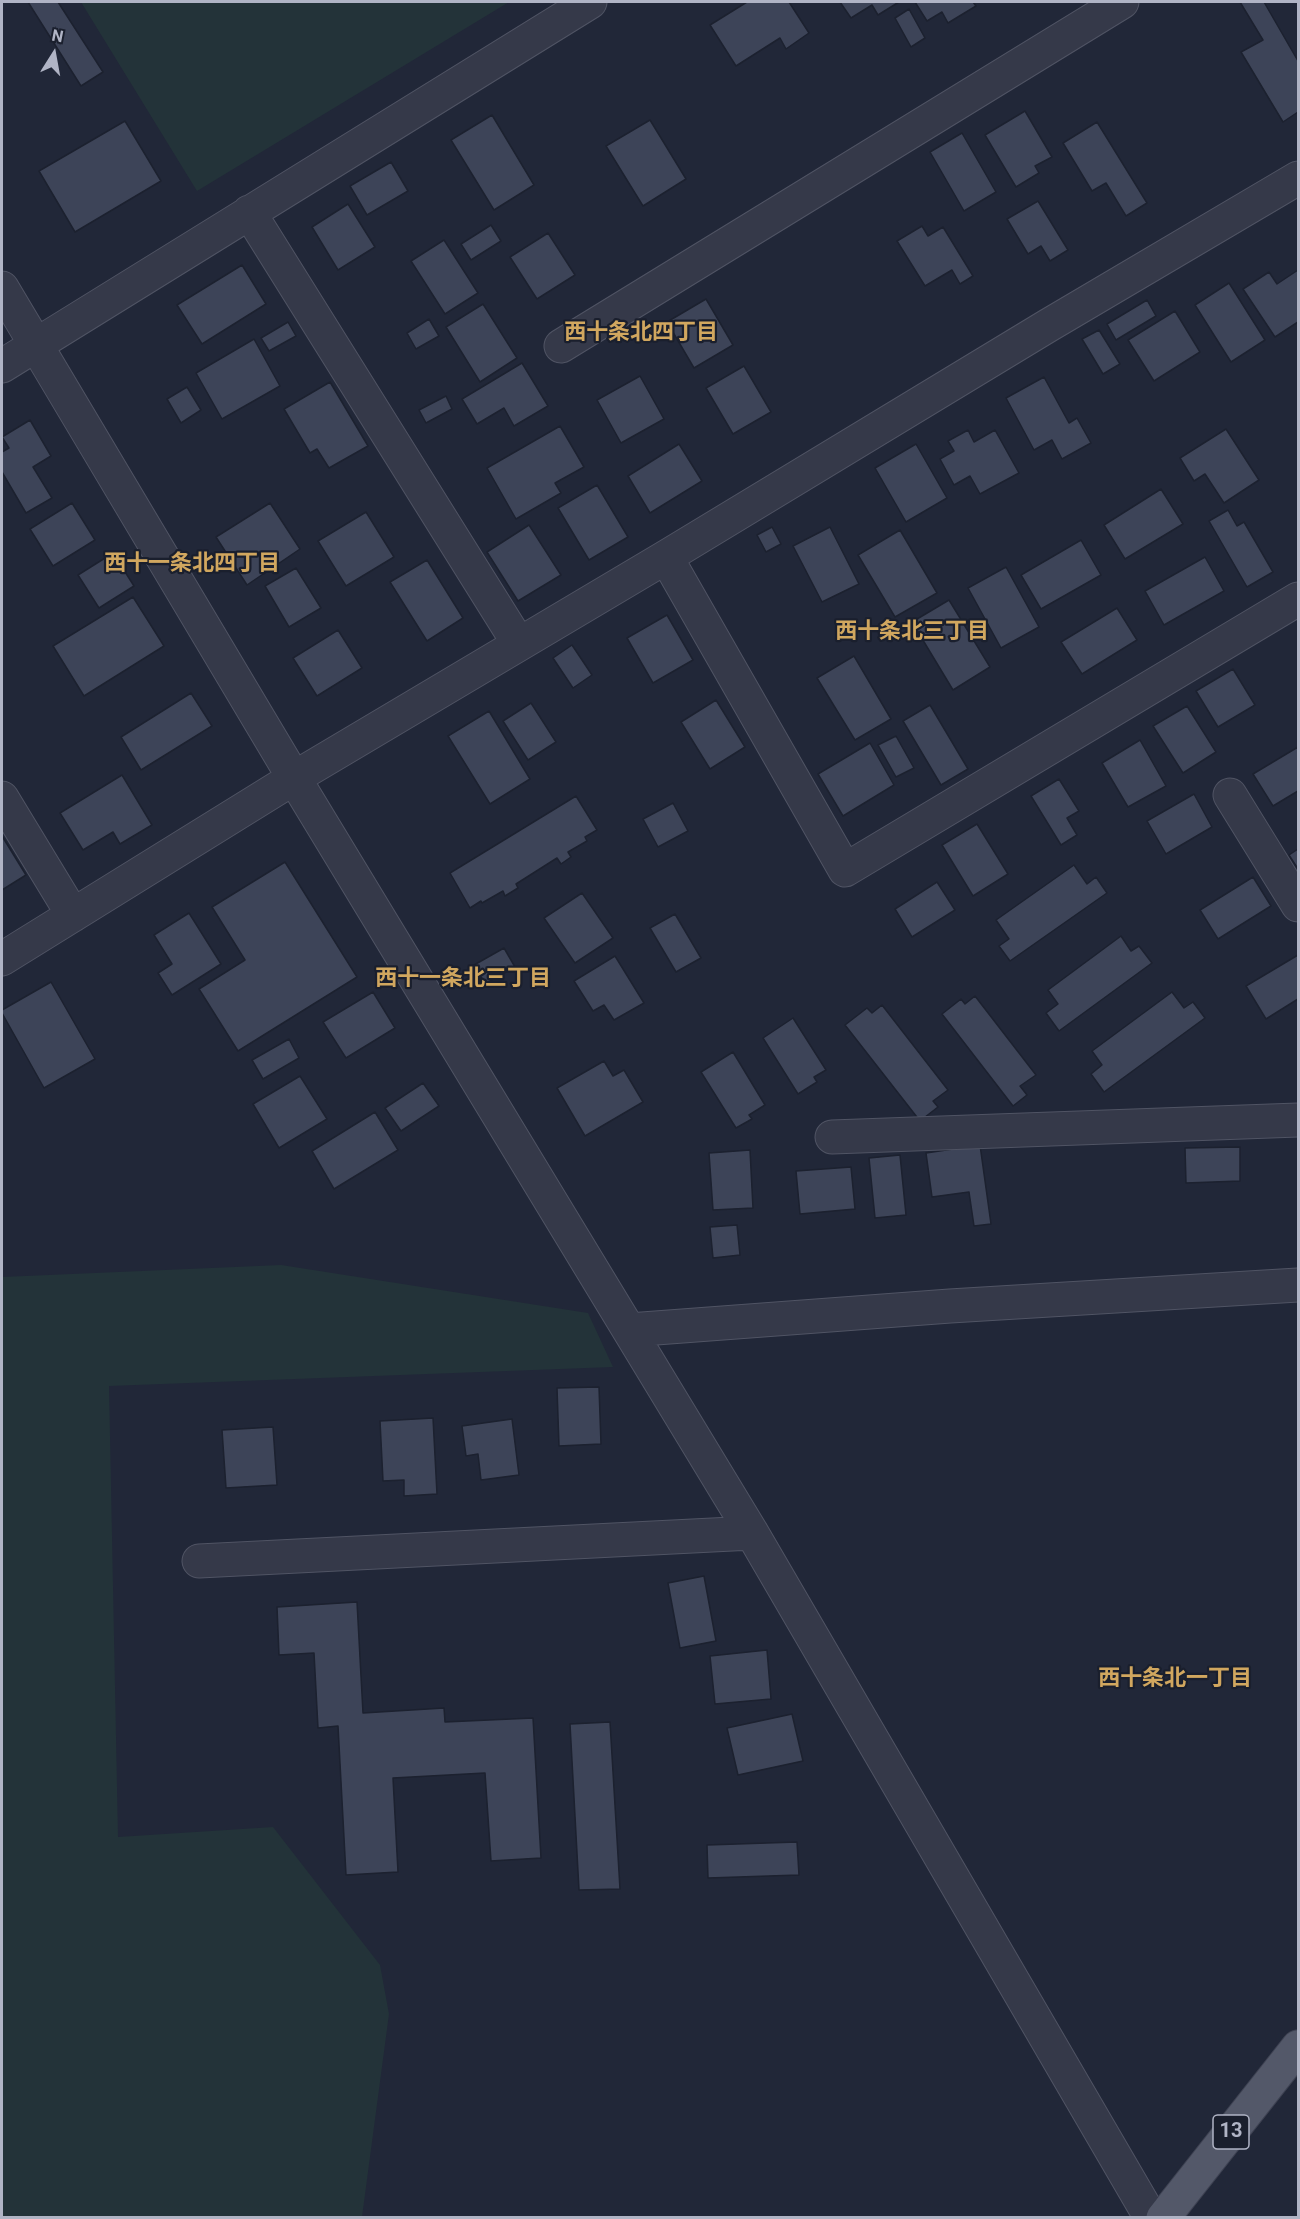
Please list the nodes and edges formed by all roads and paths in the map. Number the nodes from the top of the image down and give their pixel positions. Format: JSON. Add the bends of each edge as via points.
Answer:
{"nodes":[{"id":1,"x":590,"y":2,"type":"edge"},
{"id":2,"x":1122,"y":2,"type":"edge"},
{"id":3,"x":1299,"y":177,"type":"edge"},
{"id":4,"x":249,"y":212,"type":"junction"},
{"id":5,"x":2,"y":288,"type":"edge"},
{"id":6,"x":36,"y":345,"type":"junction"},
{"id":7,"x":561,"y":346,"type":"dead end"},
{"id":8,"x":2,"y":366,"type":"edge"},
{"id":9,"x":666,"y":557,"type":"junction"},
{"id":10,"x":1299,"y":600,"type":"edge"},
{"id":11,"x":519,"y":644,"type":"junction"},
{"id":12,"x":294,"y":778,"type":"junction"},
{"id":13,"x":1230,"y":795,"type":"dead end"},
{"id":14,"x":2,"y":798,"type":"edge"},
{"id":15,"x":1299,"y":905,"type":"edge"},
{"id":16,"x":73,"y":915,"type":"junction"},
{"id":17,"x":2,"y":959,"type":"edge"},
{"id":18,"x":1299,"y":1120,"type":"edge"},
{"id":19,"x":832,"y":1137,"type":"dead end"},
{"id":20,"x":1299,"y":1285,"type":"edge"},
{"id":21,"x":629,"y":1330,"type":"junction"},
{"id":22,"x":752,"y":1533,"type":"junction"},
{"id":23,"x":199,"y":1561,"type":"dead end"},
{"id":24,"x":1299,"y":2046,"type":"edge"},
{"id":25,"x":1151,"y":2217,"type":"edge"},
{"id":26,"x":1163,"y":2217,"type":"edge"}],
"edges":[{"from":1,"to":4,"type":"street"},
{"from":2,"to":7,"type":"street"},
{"from":3,"to":9,"type":"street"},
{"from":4,"to":6,"type":"street"},
{"from":4,"to":11,"type":"street"},
{"from":5,"to":6,"type":"street"},
{"from":6,"to":8,"type":"street"},
{"from":6,"to":12,"type":"street"},
{"from":9,"to":10,"type":"street","via":[[845,870]]},
{"from":9,"to":11,"type":"street"},
{"from":11,"to":12,"type":"street"},
{"from":12,"to":16,"type":"street"},
{"from":12,"to":21,"type":"street"},
{"from":13,"to":15,"type":"street"},
{"from":14,"to":16,"type":"street"},
{"from":16,"to":17,"type":"street"},
{"from":18,"to":19,"type":"street"},
{"from":20,"to":21,"type":"street"},
{"from":21,"to":22,"type":"street"},
{"from":22,"to":23,"type":"street"},
{"from":22,"to":25,"type":"street"},
{"from":24,"to":26,"type":"main road","number":"13"}]}
